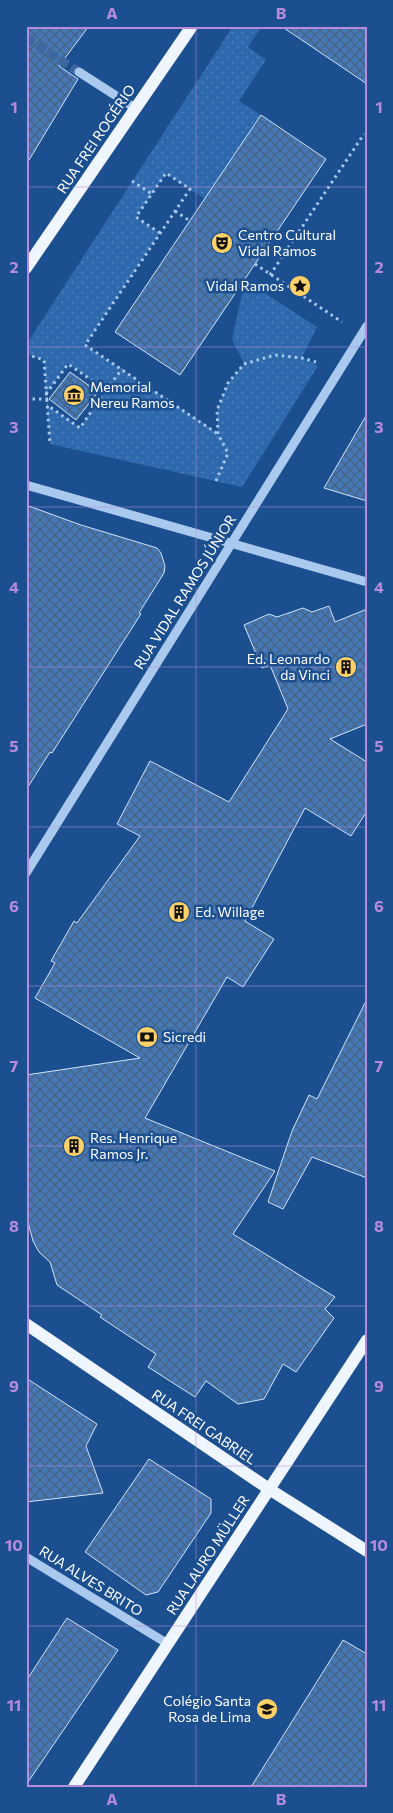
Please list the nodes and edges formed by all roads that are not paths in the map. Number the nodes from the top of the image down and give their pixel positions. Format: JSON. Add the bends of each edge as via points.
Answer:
{"nodes":[{"id":1,"x":192,"y":26,"type":"edge"},
{"id":2,"x":79,"y":72,"type":"tunnel mouth"},
{"id":3,"x":135,"y":108,"type":"junction"},
{"id":4,"x":26,"y":268,"type":"edge"},
{"id":5,"x":367,"y":326,"type":"edge"},
{"id":6,"x":26,"y":485,"type":"edge"},
{"id":7,"x":231,"y":544,"type":"junction"},
{"id":8,"x":367,"y":582,"type":"edge"},
{"id":9,"x":26,"y":873,"type":"edge"},
{"id":10,"x":26,"y":1324,"type":"edge"},
{"id":11,"x":367,"y":1340,"type":"edge"},
{"id":12,"x":269,"y":1489,"type":"junction"},
{"id":13,"x":367,"y":1550,"type":"edge"},
{"id":14,"x":26,"y":1557,"type":"edge"},
{"id":15,"x":168,"y":1644,"type":"junction"},
{"id":16,"x":74,"y":1787,"type":"edge"}],
"edges":[{"from":1,"to":3,"type":"main road","name":"RUA FREI ROGÉRIO"},
{"from":2,"to":3,"type":"street"},
{"from":3,"to":4,"type":"main road","name":"RUA FREI ROGÉRIO"},
{"from":5,"to":7,"type":"street","name":"RUA VIDAL RAMOS JÚNIOR"},
{"from":6,"to":7,"type":"street"},
{"from":7,"to":8,"type":"street"},
{"from":7,"to":9,"type":"street","name":"RUA VIDAL RAMOS JÚNIOR"},
{"from":10,"to":12,"type":"main road","name":"RUA FREI GABRIEL"},
{"from":11,"to":12,"type":"main road","name":"RUA LAURO MÜLLER"},
{"from":12,"to":13,"type":"main road","name":"RUA FREI GABRIEL"},
{"from":12,"to":15,"type":"main road","name":"RUA LAURO MÜLLER"},
{"from":14,"to":15,"type":"street","name":"RUA ALVES BRITO"},
{"from":15,"to":16,"type":"main road","name":"RUA LAURO MÜLLER"}]}
